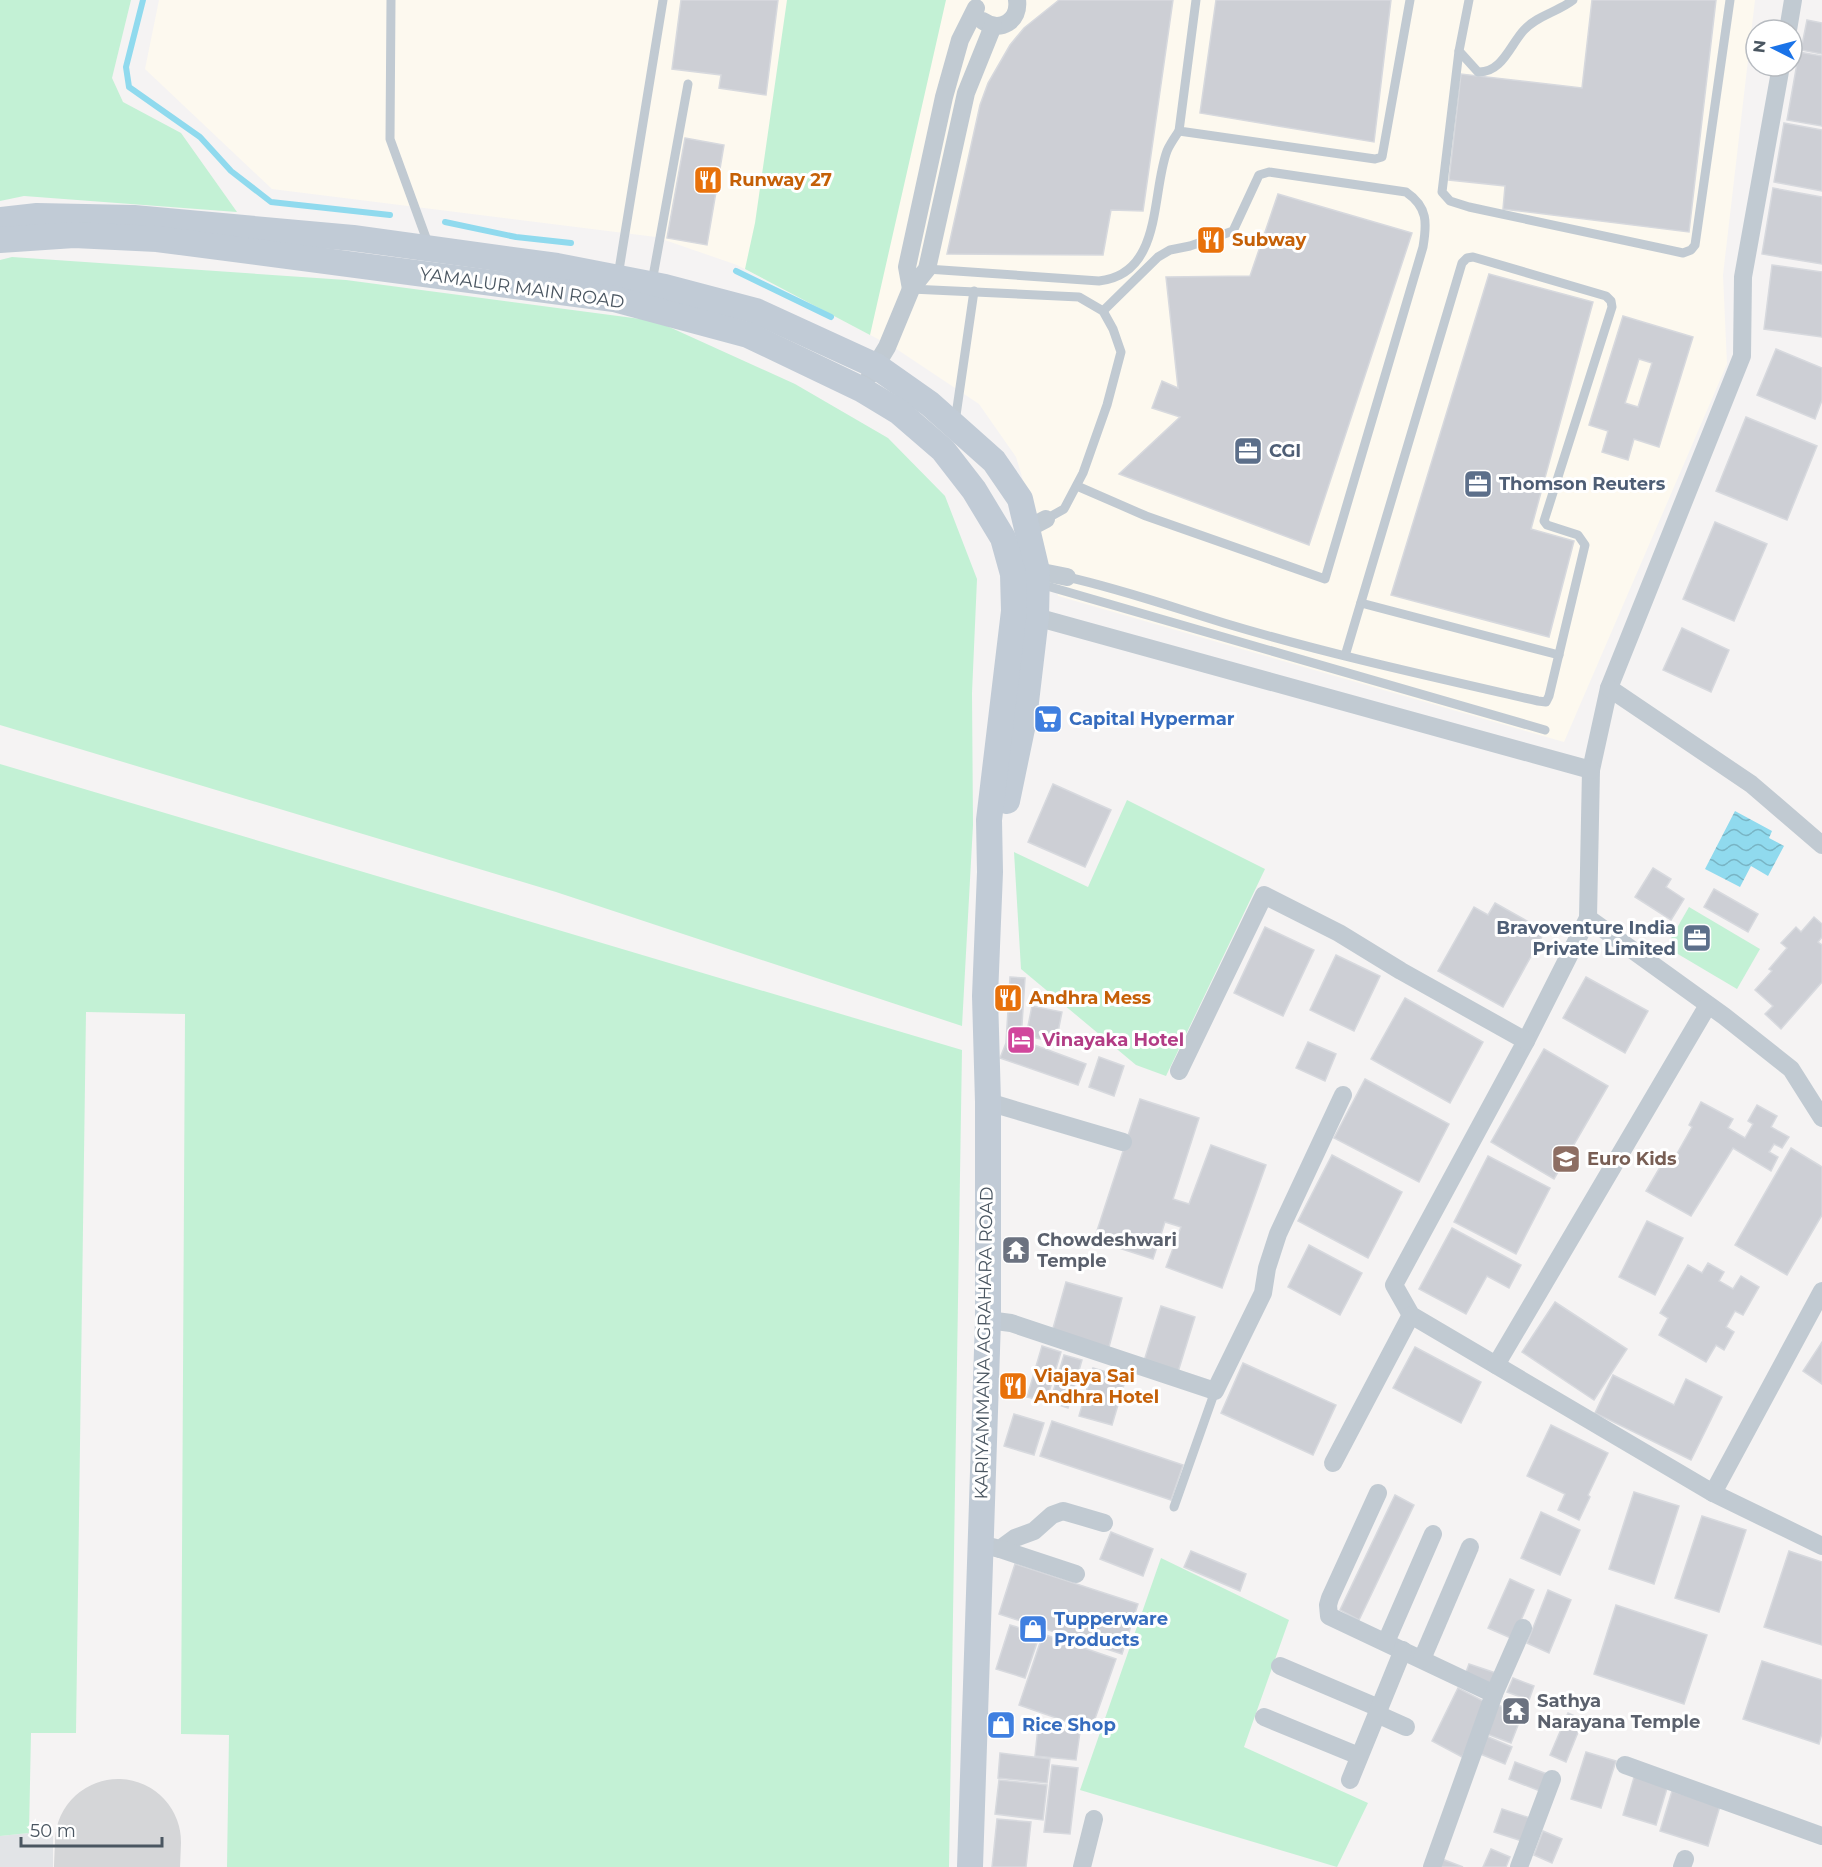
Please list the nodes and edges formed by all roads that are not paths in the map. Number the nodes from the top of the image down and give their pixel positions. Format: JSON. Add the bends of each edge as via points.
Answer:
{"nodes":[{"id":1,"x":391,"y":0,"type":"edge"},
{"id":2,"x":663,"y":0,"type":"edge"},
{"id":3,"x":1017,"y":0,"type":"edge"},
{"id":4,"x":1196,"y":0,"type":"edge"},
{"id":5,"x":1410,"y":0,"type":"edge"},
{"id":6,"x":1469,"y":0,"type":"edge"},
{"id":7,"x":1573,"y":0,"type":"edge"},
{"id":8,"x":1730,"y":0,"type":"edge"},
{"id":9,"x":1793,"y":0,"type":"edge"},
{"id":10,"x":977,"y":4,"type":"edge"},
{"id":11,"x":1790,"y":18,"type":"edge"},
{"id":12,"x":993,"y":26,"type":"junction"},
{"id":13,"x":1459,"y":51,"type":"junction"},
{"id":14,"x":1779,"y":78,"type":"edge"},
{"id":15,"x":688,"y":84,"type":"dead end"},
{"id":16,"x":1179,"y":131,"type":"junction"},
{"id":17,"x":0,"y":220,"type":"edge"},
{"id":18,"x":0,"y":240,"type":"edge"},
{"id":19,"x":430,"y":249,"type":"junction"},
{"id":20,"x":927,"y":268,"type":"junction"},
{"id":21,"x":652,"y":284,"type":"junction"},
{"id":22,"x":616,"y":288,"type":"junction"},
{"id":23,"x":911,"y":289,"type":"junction"},
{"id":24,"x":974,"y":291,"type":"junction"},
{"id":25,"x":1102,"y":311,"type":"junction"},
{"id":26,"x":876,"y":366,"type":"junction"},
{"id":27,"x":861,"y":389,"type":"junction"},
{"id":28,"x":954,"y":426,"type":"junction"},
{"id":29,"x":1077,"y":486,"type":"junction"},
{"id":30,"x":1036,"y":524,"type":"junction"},
{"id":31,"x":1067,"y":577,"type":"joint"},
{"id":32,"x":1025,"y":578,"type":"junction"},
{"id":33,"x":1361,"y":603,"type":"junction"},
{"id":34,"x":1025,"y":614,"type":"junction"},
{"id":35,"x":1559,"y":655,"type":"junction"},
{"id":36,"x":1345,"y":656,"type":"junction"},
{"id":37,"x":1609,"y":688,"type":"junction"},
{"id":38,"x":1545,"y":730,"type":"dead end"},
{"id":39,"x":1591,"y":770,"type":"junction"},
{"id":40,"x":989,"y":820,"type":"joint"},
{"id":41,"x":1822,"y":845,"type":"edge"},
{"id":42,"x":990,"y":872,"type":"junction"},
{"id":43,"x":1588,"y":918,"type":"junction"},
{"id":44,"x":1708,"y":1005,"type":"junction"},
{"id":45,"x":1526,"y":1041,"type":"junction"},
{"id":46,"x":1179,"y":1071,"type":"dead end"},
{"id":47,"x":1343,"y":1095,"type":"dead end"},
{"id":48,"x":988,"y":1101,"type":"junction"},
{"id":49,"x":1822,"y":1118,"type":"edge"},
{"id":50,"x":1123,"y":1142,"type":"dead end"},
{"id":51,"x":1822,"y":1291,"type":"edge"},
{"id":52,"x":1411,"y":1315,"type":"junction"},
{"id":53,"x":988,"y":1320,"type":"junction"},
{"id":54,"x":1496,"y":1365,"type":"junction"},
{"id":55,"x":1215,"y":1390,"type":"junction"},
{"id":56,"x":1333,"y":1463,"type":"dead end"},
{"id":57,"x":1378,"y":1493,"type":"dead end"},
{"id":58,"x":1713,"y":1493,"type":"junction"},
{"id":59,"x":1174,"y":1507,"type":"dead end"},
{"id":60,"x":1104,"y":1523,"type":"dead end"},
{"id":61,"x":1432,"y":1534,"type":"dead end"},
{"id":62,"x":1822,"y":1546,"type":"edge"},
{"id":63,"x":990,"y":1547,"type":"junction"},
{"id":64,"x":1470,"y":1547,"type":"dead end"},
{"id":65,"x":1076,"y":1574,"type":"dead end"},
{"id":66,"x":1523,"y":1628,"type":"dead end"},
{"id":67,"x":1386,"y":1642,"type":"junction"},
{"id":68,"x":1403,"y":1650,"type":"junction"},
{"id":69,"x":1422,"y":1659,"type":"junction"},
{"id":70,"x":1280,"y":1666,"type":"dead end"},
{"id":71,"x":1494,"y":1694,"type":"junction"},
{"id":72,"x":1378,"y":1711,"type":"junction"},
{"id":73,"x":1264,"y":1717,"type":"dead end"},
{"id":74,"x":1406,"y":1727,"type":"dead end"},
{"id":75,"x":1359,"y":1756,"type":"junction"},
{"id":76,"x":1625,"y":1765,"type":"dead end"},
{"id":77,"x":1552,"y":1779,"type":"dead end"},
{"id":78,"x":1350,"y":1780,"type":"dead end"},
{"id":79,"x":1094,"y":1819,"type":"dead end"},
{"id":80,"x":1822,"y":1836,"type":"edge"},
{"id":81,"x":970,"y":1867,"type":"edge"},
{"id":82,"x":1082,"y":1867,"type":"edge"},
{"id":83,"x":1432,"y":1867,"type":"edge"},
{"id":84,"x":1519,"y":1867,"type":"edge"}],
"edges":[{"from":1,"to":19,"type":"lane","via":[[390,139]]},
{"from":2,"to":22,"type":"lane"},
{"from":3,"to":12,"type":"street","via":[[1012,19]]},
{"from":4,"to":16,"type":"lane"},
{"from":5,"to":16,"type":"lane","via":[[1382,157]]},
{"from":6,"to":13,"type":"lane"},
{"from":7,"to":13,"type":"lane","via":[[1526,28],[1498,66],[1485,72],[1478,72]]},
{"from":8,"to":13,"type":"lane","via":[[1695,245],[1683,253],[1450,201],[1442,192]]},
{"from":9,"to":11,"type":"street"},
{"from":10,"to":12,"type":"street","via":[[983,21]]},
{"from":10,"to":23,"type":"street","via":[[960,40],[944,97],[907,267]]},
{"from":12,"to":20,"type":"street","via":[[966,93]]},
{"from":14,"to":37,"type":"street","via":[[1743,277],[1742,356]]},
{"from":15,"to":21,"type":"lane"},
{"from":16,"to":20,"type":"lane","via":[[1166,153],[1151,236],[1124,272],[1099,281]]},
{"from":17,"to":19,"type":"street","name":"YAMALUR MAIN ROAD","via":[[37,216],[134,218]]},
{"from":18,"to":22,"type":"street","name":"YAMALUR MAIN ROAD","via":[[74,235],[157,240]]},
{"from":19,"to":22,"type":"street","name":"YAMALUR MAIN ROAD"},
{"from":20,"to":23,"type":"street"},
{"from":21,"to":22,"type":"street","name":"YAMALUR MAIN ROAD"},
{"from":21,"to":26,"type":"street","name":"YAMALUR MAIN ROAD","via":[[756,311]]},
{"from":22,"to":27,"type":"street","name":"YAMALUR MAIN ROAD","via":[[748,335]]},
{"from":23,"to":24,"type":"lane"},
{"from":23,"to":26,"type":"street"},
{"from":24,"to":25,"type":"lane","via":[[1079,297]]},
{"from":24,"to":28,"type":"lane"},
{"from":25,"to":29,"type":"lane","via":[[1121,352],[1107,405]]},
{"from":25,"to":29,"type":"lane","via":[[1158,257],[1233,231],[1259,175],[1269,172],[1406,192],[1416,200],[1426,225],[1423,248],[1325,579],[1146,516]]},
{"from":26,"to":27,"type":"street"},
{"from":26,"to":28,"type":"street","name":"YAMALUR MAIN ROAD"},
{"from":27,"to":32,"type":"street","name":"YAMALUR MAIN ROAD","via":[[900,412],[943,450],[974,490]]},
{"from":28,"to":30,"type":"street","name":"YAMALUR MAIN ROAD","via":[[994,460]]},
{"from":29,"to":30,"type":"lane","via":[[1064,509]]},
{"from":30,"to":32,"type":"street","name":"YAMALUR MAIN ROAD"},
{"from":31,"to":32,"type":"street"},
{"from":31,"to":36,"type":"lane","via":[[1110,586],[1223,623]]},
{"from":32,"to":34,"type":"street","name":"YAMALUR MAIN ROAD"},
{"from":32,"to":38,"type":"lane"},
{"from":33,"to":35,"type":"lane"},
{"from":33,"to":35,"type":"lane","via":[[1460,268],[1467,258],[1473,257],[1606,296],[1611,301],[1544,521],[1578,535],[1585,545]]},
{"from":33,"to":36,"type":"lane"},
{"from":34,"to":39,"type":"street"},
{"from":34,"to":40,"type":"street","name":"YAMALUR MAIN ROAD"},
{"from":34,"to":42,"type":"street","via":[[1024,719]]},
{"from":35,"to":36,"type":"lane","via":[[1546,702]]},
{"from":37,"to":39,"type":"street"},
{"from":37,"to":41,"type":"street","via":[[1751,784]]},
{"from":39,"to":43,"type":"street"},
{"from":40,"to":42,"type":"street","name":"KARIYAMMANA AGRAHARA ROAD"},
{"from":42,"to":48,"type":"street","name":"KARIYAMMANA AGRAHARA ROAD","via":[[985,996]]},
{"from":43,"to":44,"type":"street"},
{"from":43,"to":45,"type":"street"},
{"from":44,"to":49,"type":"street","via":[[1791,1069]]},
{"from":44,"to":54,"type":"street"},
{"from":45,"to":46,"type":"street","via":[[1339,933],[1264,895]]},
{"from":45,"to":52,"type":"street","via":[[1394,1285]]},
{"from":47,"to":55,"type":"street","via":[[1278,1234],[1263,1293]]},
{"from":48,"to":50,"type":"street"},
{"from":48,"to":53,"type":"street","name":"KARIYAMMANA AGRAHARA ROAD"},
{"from":51,"to":58,"type":"street"},
{"from":52,"to":54,"type":"street"},
{"from":52,"to":56,"type":"street"},
{"from":53,"to":55,"type":"street","via":[[1011,1323]]},
{"from":53,"to":63,"type":"street","name":"KARIYAMMANA AGRAHARA ROAD"},
{"from":54,"to":58,"type":"street"},
{"from":55,"to":59,"type":"lane"},
{"from":57,"to":67,"type":"street","via":[[1328,1605],[1329,1616]]},
{"from":58,"to":62,"type":"street"},
{"from":60,"to":63,"type":"street","via":[[1063,1511],[1034,1531]]},
{"from":61,"to":67,"type":"street"},
{"from":63,"to":65,"type":"street"},
{"from":63,"to":81,"type":"street","name":"KARIYAMMANA AGRAHARA ROAD"},
{"from":64,"to":69,"type":"street"},
{"from":66,"to":71,"type":"street"},
{"from":67,"to":68,"type":"street"},
{"from":68,"to":69,"type":"street"},
{"from":68,"to":72,"type":"street"},
{"from":69,"to":71,"type":"street"},
{"from":70,"to":72,"type":"street"},
{"from":71,"to":83,"type":"street"},
{"from":72,"to":74,"type":"street"},
{"from":72,"to":75,"type":"street"},
{"from":73,"to":75,"type":"street"},
{"from":75,"to":78,"type":"street"},
{"from":76,"to":80,"type":"street"},
{"from":77,"to":84,"type":"street"},
{"from":79,"to":82,"type":"street"}]}
